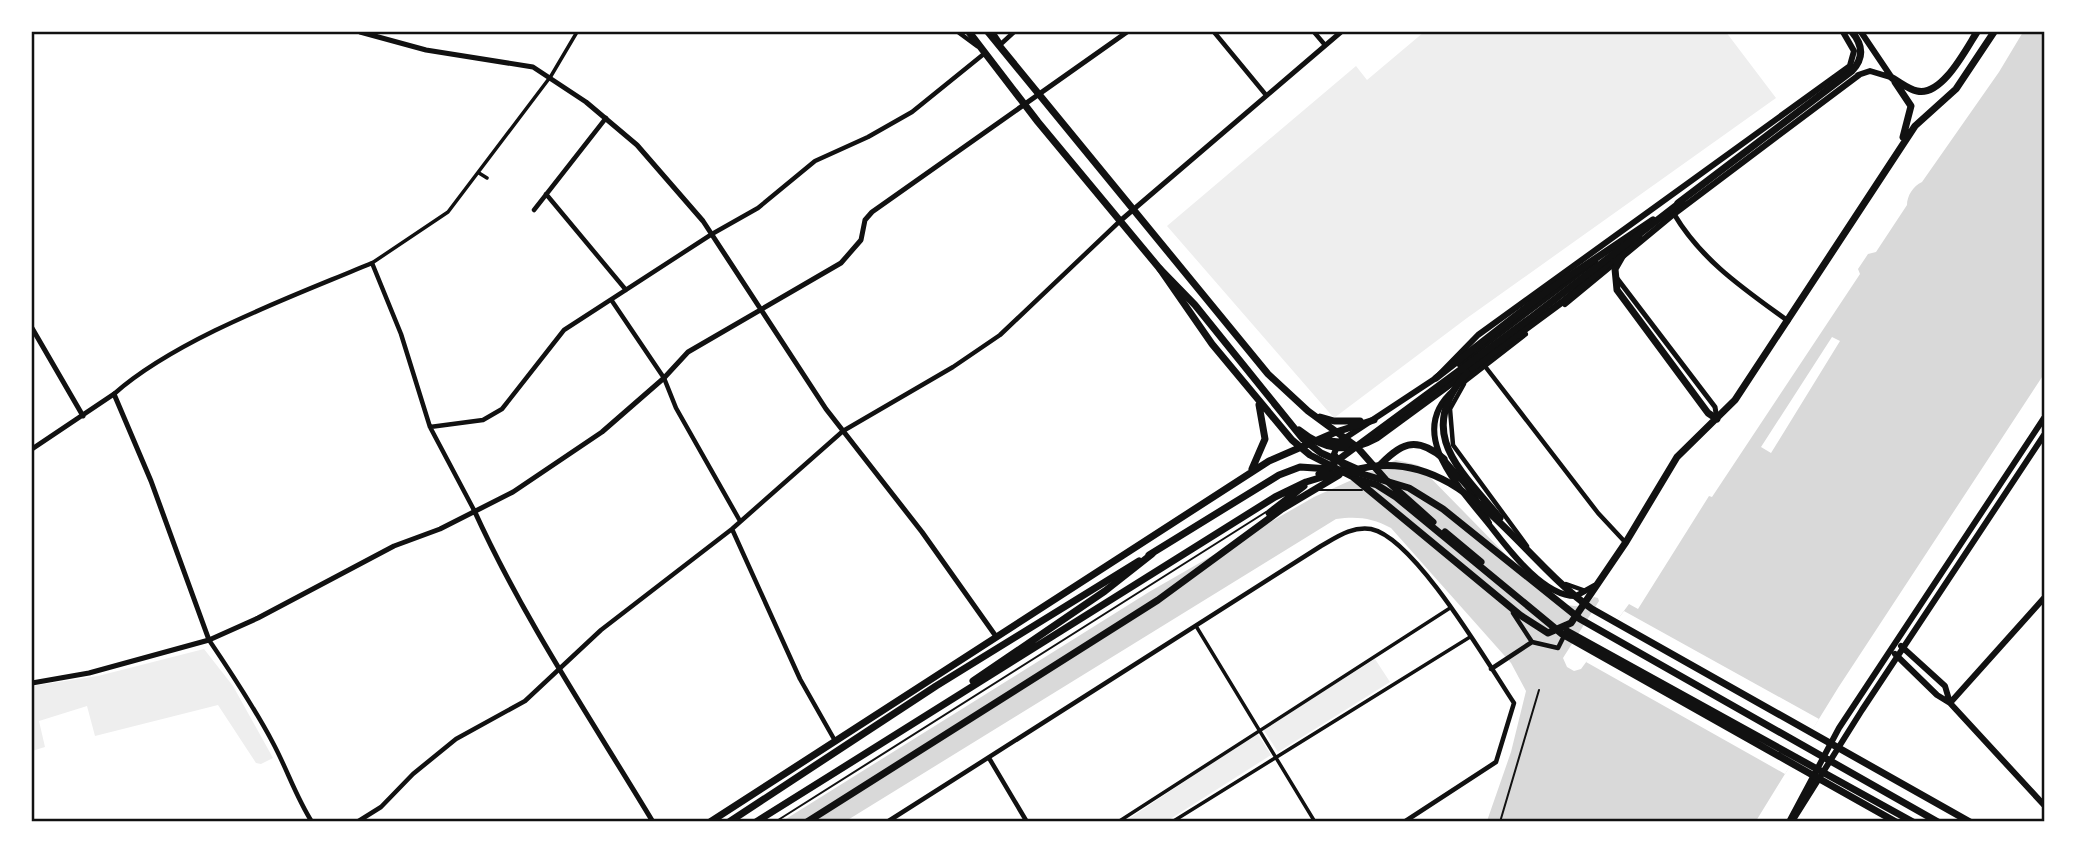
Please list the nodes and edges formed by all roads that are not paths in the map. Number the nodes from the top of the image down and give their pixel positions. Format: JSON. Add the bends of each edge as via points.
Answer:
{"nodes":[{"id":1,"x":360,"y":32,"type":"edge"},
{"id":2,"x":577,"y":32,"type":"edge"},
{"id":3,"x":958,"y":32,"type":"edge"},
{"id":4,"x":969,"y":32,"type":"edge"},
{"id":5,"x":991,"y":32,"type":"edge"},
{"id":6,"x":1014,"y":32,"type":"edge"},
{"id":7,"x":1127,"y":32,"type":"edge"},
{"id":8,"x":1214,"y":32,"type":"edge"},
{"id":9,"x":1314,"y":32,"type":"edge"},
{"id":10,"x":1341,"y":32,"type":"edge"},
{"id":11,"x":1843,"y":32,"type":"edge"},
{"id":12,"x":1852,"y":32,"type":"edge"},
{"id":13,"x":1863,"y":32,"type":"edge"},
{"id":14,"x":1977,"y":32,"type":"edge"},
{"id":15,"x":1994,"y":32,"type":"edge"},
{"id":16,"x":1001,"y":44,"type":"junction"},
{"id":17,"x":1325,"y":45,"type":"junction"},
{"id":18,"x":986,"y":53,"type":"junction"},
{"id":19,"x":1850,"y":66,"type":"junction"},
{"id":20,"x":1839,"y":75,"type":"junction"},
{"id":21,"x":1848,"y":75,"type":"junction"},
{"id":22,"x":1859,"y":75,"type":"junction"},
{"id":23,"x":551,"y":76,"type":"junction"},
{"id":24,"x":1892,"y":78,"type":"junction"},
{"id":25,"x":1846,"y":85,"type":"junction"},
{"id":26,"x":1041,"y":93,"type":"junction"},
{"id":27,"x":1266,"y":95,"type":"junction"},
{"id":28,"x":1024,"y":105,"type":"junction"},
{"id":29,"x":607,"y":118,"type":"junction"},
{"id":30,"x":1896,"y":154,"type":"junction"},
{"id":31,"x":479,"y":173,"type":"junction"},
{"id":32,"x":487,"y":178,"type":"dead end"},
{"id":33,"x":546,"y":194,"type":"junction"},
{"id":34,"x":1682,"y":201,"type":"junction"},
{"id":35,"x":531,"y":208,"type":"dead end"},
{"id":36,"x":1134,"y":208,"type":"junction"},
{"id":37,"x":1674,"y":214,"type":"junction"},
{"id":38,"x":1120,"y":221,"type":"junction"},
{"id":39,"x":1629,"y":227,"type":"junction"},
{"id":40,"x":712,"y":234,"type":"junction"},
{"id":41,"x":1632,"y":244,"type":"junction"},
{"id":42,"x":372,"y":262,"type":"junction"},
{"id":43,"x":1160,"y":269,"type":"junction"},
{"id":44,"x":1610,"y":269,"type":"junction"},
{"id":45,"x":1586,"y":271,"type":"junction"},
{"id":46,"x":626,"y":290,"type":"junction"},
{"id":47,"x":612,"y":301,"type":"junction"},
{"id":48,"x":761,"y":310,"type":"junction"},
{"id":49,"x":1789,"y":321,"type":"junction"},
{"id":50,"x":32,"y":328,"type":"edge"},
{"id":51,"x":1484,"y":365,"type":"junction"},
{"id":52,"x":1468,"y":375,"type":"junction"},
{"id":53,"x":1436,"y":378,"type":"junction"},
{"id":54,"x":664,"y":379,"type":"junction"},
{"id":55,"x":114,"y":394,"type":"junction"},
{"id":56,"x":1257,"y":400,"type":"junction"},
{"id":57,"x":1308,"y":411,"type":"junction"},
{"id":58,"x":83,"y":416,"type":"junction"},
{"id":59,"x":2045,"y":418,"type":"edge"},
{"id":60,"x":1286,"y":419,"type":"junction"},
{"id":61,"x":1717,"y":419,"type":"junction"},
{"id":62,"x":1374,"y":420,"type":"junction"},
{"id":63,"x":430,"y":428,"type":"junction"},
{"id":64,"x":843,"y":431,"type":"junction"},
{"id":65,"x":1336,"y":432,"type":"junction"},
{"id":66,"x":2045,"y":435,"type":"edge"},
{"id":67,"x":1342,"y":440,"type":"junction"},
{"id":68,"x":1299,"y":447,"type":"junction"},
{"id":69,"x":32,"y":449,"type":"edge"},
{"id":70,"x":1444,"y":459,"type":"junction"},
{"id":71,"x":1376,"y":468,"type":"junction"},
{"id":72,"x":1250,"y":473,"type":"junction"},
{"id":73,"x":1353,"y":477,"type":"junction"},
{"id":74,"x":1367,"y":486,"type":"junction"},
{"id":75,"x":1226,"y":488,"type":"junction"},
{"id":76,"x":1409,"y":488,"type":"junction"},
{"id":77,"x":1234,"y":501,"type":"junction"},
{"id":78,"x":474,"y":510,"type":"junction"},
{"id":79,"x":740,"y":521,"type":"junction"},
{"id":80,"x":732,"y":529,"type":"junction"},
{"id":81,"x":1626,"y":542,"type":"junction"},
{"id":82,"x":1152,"y":554,"type":"junction"},
{"id":83,"x":1534,"y":559,"type":"junction"},
{"id":84,"x":1207,"y":565,"type":"junction"},
{"id":85,"x":1594,"y":586,"type":"junction"},
{"id":86,"x":2045,"y":598,"type":"edge"},
{"id":87,"x":1506,"y":604,"type":"junction"},
{"id":88,"x":1450,"y":608,"type":"junction"},
{"id":89,"x":1573,"y":619,"type":"junction"},
{"id":90,"x":1196,"y":626,"type":"junction"},
{"id":91,"x":995,"y":635,"type":"junction"},
{"id":92,"x":1470,"y":637,"type":"junction"},
{"id":93,"x":209,"y":640,"type":"junction"},
{"id":94,"x":1532,"y":642,"type":"junction"},
{"id":95,"x":1892,"y":646,"type":"junction"},
{"id":96,"x":1903,"y":646,"type":"junction"},
{"id":97,"x":1896,"y":657,"type":"junction"},
{"id":98,"x":1493,"y":667,"type":"junction"},
{"id":99,"x":559,"y":671,"type":"junction"},
{"id":100,"x":32,"y":683,"type":"edge"},
{"id":101,"x":1539,"y":690,"type":"dead end"},
{"id":102,"x":1950,"y":703,"type":"junction"},
{"id":103,"x":924,"y":716,"type":"junction"},
{"id":104,"x":1259,"y":729,"type":"junction"},
{"id":105,"x":834,"y":739,"type":"junction"},
{"id":106,"x":1276,"y":757,"type":"junction"},
{"id":107,"x":989,"y":758,"type":"junction"},
{"id":108,"x":2045,"y":805,"type":"edge"},
{"id":109,"x":312,"y":821,"type":"edge"},
{"id":110,"x":357,"y":821,"type":"edge"},
{"id":111,"x":653,"y":821,"type":"edge"},
{"id":112,"x":710,"y":821,"type":"edge"},
{"id":113,"x":729,"y":821,"type":"edge"},
{"id":114,"x":756,"y":821,"type":"edge"},
{"id":115,"x":775,"y":821,"type":"edge"},
{"id":116,"x":807,"y":821,"type":"edge"},
{"id":117,"x":887,"y":821,"type":"edge"},
{"id":118,"x":1027,"y":821,"type":"edge"},
{"id":119,"x":1118,"y":821,"type":"edge"},
{"id":120,"x":1172,"y":821,"type":"edge"},
{"id":121,"x":1315,"y":821,"type":"edge"},
{"id":122,"x":1404,"y":821,"type":"edge"},
{"id":123,"x":1500,"y":821,"type":"edge"},
{"id":124,"x":1790,"y":821,"type":"edge"},
{"id":125,"x":1896,"y":821,"type":"edge"},
{"id":126,"x":1913,"y":821,"type":"edge"},
{"id":127,"x":1938,"y":821,"type":"edge"},
{"id":128,"x":1970,"y":821,"type":"edge"}],
"edges":[{"from":1,"to":23,"type":"street","via":[[426,50],[533,67]]},
{"from":2,"to":23,"type":"street"},
{"from":3,"to":18,"type":"street"},
{"from":4,"to":18,"type":"main road"},
{"from":5,"to":16,"type":"main road"},
{"from":6,"to":16,"type":"street"},
{"from":7,"to":26,"type":"street"},
{"from":8,"to":27,"type":"street"},
{"from":9,"to":17,"type":"street"},
{"from":10,"to":17,"type":"street"},
{"from":11,"to":19,"type":"main road","via":[[1854,51]]},
{"from":12,"to":34,"type":"main road","via":[[1861,53],[1852,71]]},
{"from":13,"to":24,"type":"main road"},
{"from":14,"to":24,"type":"main road","via":[[1950,73],[1931,89],[1917,91]]},
{"from":15,"to":30,"type":"main road","via":[[1956,89],[1915,126]]},
{"from":16,"to":26,"type":"main road"},
{"from":17,"to":27,"type":"street"},
{"from":18,"to":28,"type":"main road"},
{"from":18,"to":40,"type":"street","via":[[912,112],[815,161],[767,202]]},
{"from":19,"to":20,"type":"main road"},
{"from":19,"to":21,"type":"main road"},
{"from":20,"to":21,"type":"main road"},
{"from":20,"to":39,"type":"main road"},
{"from":21,"to":22,"type":"main road"},
{"from":21,"to":25,"type":"main road"},
{"from":22,"to":24,"type":"main road","via":[[1870,71]]},
{"from":22,"to":25,"type":"main road"},
{"from":23,"to":29,"type":"street"},
{"from":23,"to":31,"type":"street"},
{"from":24,"to":30,"type":"main road","via":[[1912,112]]},
{"from":25,"to":37,"type":"main road"},
{"from":26,"to":28,"type":"street"},
{"from":26,"to":36,"type":"main road"},
{"from":27,"to":36,"type":"street"},
{"from":28,"to":38,"type":"main road"},
{"from":28,"to":48,"type":"street","via":[[872,212],[865,220],[861,240],[841,263]]},
{"from":29,"to":33,"type":"street"},
{"from":29,"to":40,"type":"street","via":[[672,183]]},
{"from":30,"to":49,"type":"main road"},
{"from":31,"to":32,"type":"street"},
{"from":31,"to":42,"type":"street","via":[[448,212]]},
{"from":33,"to":35,"type":"street"},
{"from":33,"to":46,"type":"street"},
{"from":34,"to":41,"type":"main road"},
{"from":34,"to":53,"type":"main road","via":[[1519,312]]},
{"from":34,"to":84,"type":"main road","via":[[1299,489]]},
{"from":36,"to":38,"type":"street"},
{"from":36,"to":57,"type":"main road","via":[[1258,363]]},
{"from":37,"to":44,"type":"main road"},
{"from":37,"to":49,"type":"street","via":[[1712,263]]},
{"from":38,"to":43,"type":"main road"},
{"from":38,"to":64,"type":"street","via":[[985,346]]},
{"from":39,"to":45,"type":"main road"},
{"from":39,"to":53,"type":"main road","via":[[1478,335]]},
{"from":40,"to":46,"type":"street"},
{"from":40,"to":48,"type":"street"},
{"from":41,"to":52,"type":"main road"},
{"from":41,"to":61,"type":"main road","via":[[1615,269],[1617,290],[1696,398]]},
{"from":42,"to":55,"type":"street","via":[[189,346],[129,380]]},
{"from":42,"to":63,"type":"street","via":[[401,334]]},
{"from":43,"to":56,"type":"main road"},
{"from":43,"to":60,"type":"main road","via":[[1195,305]]},
{"from":44,"to":45,"type":"main road"},
{"from":44,"to":51,"type":"main road"},
{"from":44,"to":61,"type":"street","via":[[1715,407]]},
{"from":45,"to":53,"type":"main road"},
{"from":46,"to":47,"type":"street"},
{"from":47,"to":54,"type":"street"},
{"from":47,"to":63,"type":"street","via":[[564,330],[502,409],[483,420]]},
{"from":48,"to":54,"type":"street","via":[[688,352]]},
{"from":48,"to":64,"type":"street"},
{"from":49,"to":61,"type":"main road"},
{"from":50,"to":58,"type":"street"},
{"from":51,"to":52,"type":"main road"},
{"from":51,"to":81,"type":"street","via":[[1598,513]]},
{"from":52,"to":60,"type":"main road","via":[[1383,434],[1355,447],[1324,446]]},
{"from":52,"to":70,"type":"main road","via":[[1435,415],[1435,434]]},
{"from":52,"to":83,"type":"main road","via":[[1449,396],[1443,411],[1446,446]]},
{"from":52,"to":85,"type":"street","via":[[1450,408],[1450,438],[1456,451],[1548,568],[1572,588]]},
{"from":53,"to":62,"type":"main road"},
{"from":54,"to":78,"type":"street","via":[[558,463]]},
{"from":54,"to":79,"type":"street"},
{"from":55,"to":58,"type":"street"},
{"from":55,"to":93,"type":"street"},
{"from":56,"to":68,"type":"main road"},
{"from":56,"to":72,"type":"main road","via":[[1265,439]]},
{"from":57,"to":62,"type":"main road","via":[[1334,421]]},
{"from":57,"to":65,"type":"main road"},
{"from":58,"to":69,"type":"street"},
{"from":59,"to":95,"type":"main road"},
{"from":60,"to":76,"type":"main road","via":[[1321,453]]},
{"from":61,"to":81,"type":"main road","via":[[1682,452]]},
{"from":62,"to":65,"type":"main road"},
{"from":62,"to":67,"type":"main road"},
{"from":63,"to":78,"type":"street"},
{"from":64,"to":79,"type":"street"},
{"from":64,"to":91,"type":"street"},
{"from":65,"to":67,"type":"main road"},
{"from":65,"to":68,"type":"main road"},
{"from":66,"to":96,"type":"main road"},
{"from":67,"to":68,"type":"main road","via":[[1316,440]]},
{"from":67,"to":71,"type":"main road"},
{"from":67,"to":73,"type":"main road","via":[[1334,454]]},
{"from":68,"to":72,"type":"main road"},
{"from":68,"to":73,"type":"main road"},
{"from":70,"to":71,"type":"main road","via":[[1426,446],[1408,445],[1392,452]]},
{"from":70,"to":85,"type":"main road","via":[[1510,553],[1553,588],[1576,596]]},
{"from":71,"to":126,"type":"main road","via":[[1431,520],[1565,630]]},
{"from":72,"to":75,"type":"main road"},
{"from":73,"to":74,"type":"main road"},
{"from":73,"to":77,"type":"main road","via":[[1300,467]]},
{"from":74,"to":87,"type":"main road"},
{"from":74,"to":115,"type":"lane","via":[[1296,496],[1272,509]]},
{"from":74,"to":125,"type":"main road","via":[[1396,497],[1562,634]]},
{"from":75,"to":77,"type":"main road"},
{"from":75,"to":91,"type":"main road"},
{"from":76,"to":89,"type":"main road","via":[[1443,509]]},
{"from":76,"to":103,"type":"main road","via":[[1352,472],[1313,479],[1266,502]]},
{"from":77,"to":82,"type":"main road"},
{"from":78,"to":93,"type":"street"},
{"from":78,"to":99,"type":"street"},
{"from":79,"to":80,"type":"street"},
{"from":80,"to":99,"type":"street","via":[[601,631]]},
{"from":80,"to":105,"type":"street","via":[[800,679]]},
{"from":81,"to":85,"type":"main road"},
{"from":82,"to":103,"type":"main road"},
{"from":82,"to":113,"type":"main road","via":[[936,686]]},
{"from":83,"to":84,"type":"main road","via":[[1458,486],[1419,469],[1382,466],[1360,468],[1326,481]]},
{"from":83,"to":128,"type":"main road","via":[[1567,591],[1610,620]]},
{"from":84,"to":116,"type":"main road"},
{"from":85,"to":89,"type":"main road"},
{"from":86,"to":102,"type":"main road"},
{"from":87,"to":89,"type":"main road","via":[[1548,633]]},
{"from":87,"to":94,"type":"street"},
{"from":88,"to":90,"type":"street","via":[[1416,561],[1386,534],[1351,529]]},
{"from":88,"to":92,"type":"street"},
{"from":88,"to":104,"type":"street"},
{"from":89,"to":94,"type":"street","via":[[1558,648]]},
{"from":89,"to":127,"type":"main road"},
{"from":90,"to":104,"type":"street"},
{"from":90,"to":107,"type":"street"},
{"from":91,"to":105,"type":"main road"},
{"from":92,"to":98,"type":"street"},
{"from":92,"to":106,"type":"street"},
{"from":93,"to":100,"type":"street","via":[[101,670]]},
{"from":93,"to":109,"type":"street","via":[[269,735]]},
{"from":94,"to":98,"type":"street"},
{"from":95,"to":96,"type":"main road"},
{"from":95,"to":97,"type":"main road"},
{"from":95,"to":124,"type":"main road","via":[[1839,728]]},
{"from":96,"to":97,"type":"main road"},
{"from":96,"to":102,"type":"main road","via":[[1945,686]]},
{"from":97,"to":102,"type":"main road"},
{"from":97,"to":124,"type":"main road"},
{"from":98,"to":122,"type":"street","via":[[1514,703],[1496,762]]},
{"from":99,"to":110,"type":"street","via":[[525,701],[456,739],[381,807]]},
{"from":99,"to":111,"type":"street"},
{"from":101,"to":123,"type":"lane"},
{"from":102,"to":108,"type":"main road"},
{"from":103,"to":114,"type":"main road"},
{"from":104,"to":106,"type":"street"},
{"from":104,"to":119,"type":"street"},
{"from":105,"to":112,"type":"main road"},
{"from":106,"to":120,"type":"street"},
{"from":106,"to":121,"type":"street"},
{"from":107,"to":117,"type":"street"},
{"from":107,"to":118,"type":"street"}]}
